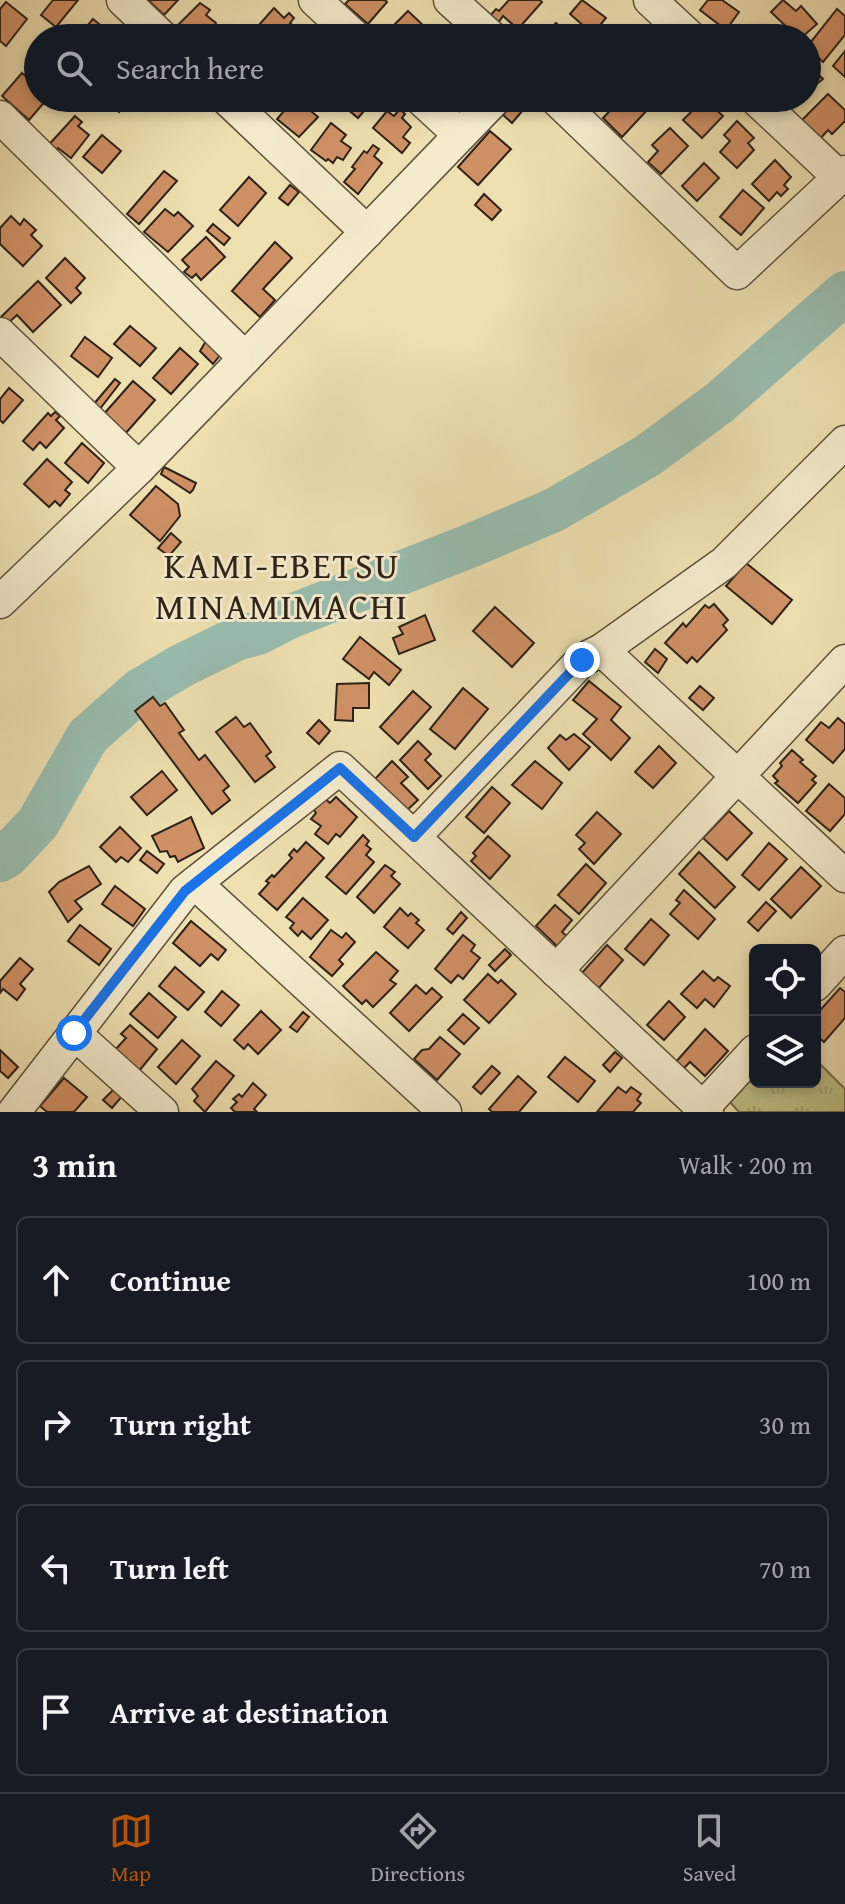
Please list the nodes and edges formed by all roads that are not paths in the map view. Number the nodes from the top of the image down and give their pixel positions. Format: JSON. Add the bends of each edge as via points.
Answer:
{"nodes":[{"id":1,"x":123,"y":0,"type":"edge"},
{"id":2,"x":315,"y":0,"type":"edge"},
{"id":3,"x":450,"y":0,"type":"edge"},
{"id":4,"x":650,"y":0,"type":"edge"},
{"id":5,"x":148,"y":24,"type":"edge"},
{"id":6,"x":341,"y":24,"type":"edge"},
{"id":7,"x":477,"y":24,"type":"edge"},
{"id":8,"x":676,"y":24,"type":"edge"},
{"id":9,"x":241,"y":112,"type":"edge"},
{"id":10,"x":435,"y":112,"type":"edge"},
{"id":11,"x":482,"y":112,"type":"edge"},
{"id":12,"x":570,"y":112,"type":"edge"},
{"id":13,"x":771,"y":112,"type":"edge"},
{"id":14,"x":0,"y":117,"type":"edge"},
{"id":15,"x":460,"y":135,"type":"junction"},
{"id":16,"x":842,"y":174,"type":"edge"},
{"id":17,"x":367,"y":232,"type":"junction"},
{"id":18,"x":0,"y":334,"type":"edge"},
{"id":19,"x":245,"y":358,"type":"junction"},
{"id":20,"x":845,"y":442,"type":"edge"},
{"id":21,"x":139,"y":468,"type":"junction"},
{"id":22,"x":0,"y":602,"type":"edge"},
{"id":23,"x":602,"y":650,"type":"junction"},
{"id":24,"x":843,"y":667,"type":"edge"},
{"id":25,"x":738,"y":777,"type":"junction"},
{"id":26,"x":414,"y":837,"type":"junction"},
{"id":27,"x":845,"y":876,"type":"edge"},
{"id":28,"x":195,"y":883,"type":"junction"},
{"id":29,"x":845,"y":952,"type":"edge"},
{"id":30,"x":556,"y":971,"type":"junction"},
{"id":31,"x":821,"y":978,"type":"edge"},
{"id":32,"x":74,"y":1033,"type":"junction"},
{"id":33,"x":749,"y":1058,"type":"edge"},
{"id":34,"x":703,"y":1111,"type":"edge"},
{"id":35,"x":14,"y":1112,"type":"edge"},
{"id":36,"x":162,"y":1112,"type":"edge"},
{"id":37,"x":445,"y":1112,"type":"edge"}],
"edges":[{"from":1,"to":5,"type":"street"},
{"from":2,"to":6,"type":"street"},
{"from":3,"to":7,"type":"street"},
{"from":4,"to":8,"type":"street"},
{"from":9,"to":17,"type":"street"},
{"from":10,"to":15,"type":"street"},
{"from":11,"to":15,"type":"street"},
{"from":12,"to":16,"type":"street","via":[[737,273]]},
{"from":13,"to":16,"type":"street"},
{"from":14,"to":19,"type":"street"},
{"from":15,"to":17,"type":"street"},
{"from":17,"to":19,"type":"street"},
{"from":18,"to":21,"type":"street"},
{"from":19,"to":21,"type":"street"},
{"from":20,"to":23,"type":"street","via":[[724,563]]},
{"from":21,"to":22,"type":"street"},
{"from":23,"to":25,"type":"street"},
{"from":23,"to":26,"type":"street","via":[[582,660]]},
{"from":24,"to":25,"type":"street"},
{"from":25,"to":27,"type":"street"},
{"from":25,"to":30,"type":"street"},
{"from":26,"to":28,"type":"street","via":[[340,768]]},
{"from":26,"to":30,"type":"street"},
{"from":28,"to":32,"type":"street"},
{"from":28,"to":37,"type":"street"},
{"from":29,"to":31,"type":"street"},
{"from":30,"to":34,"type":"street"},
{"from":32,"to":35,"type":"street"},
{"from":32,"to":36,"type":"street"},
{"from":33,"to":34,"type":"street"}]}
